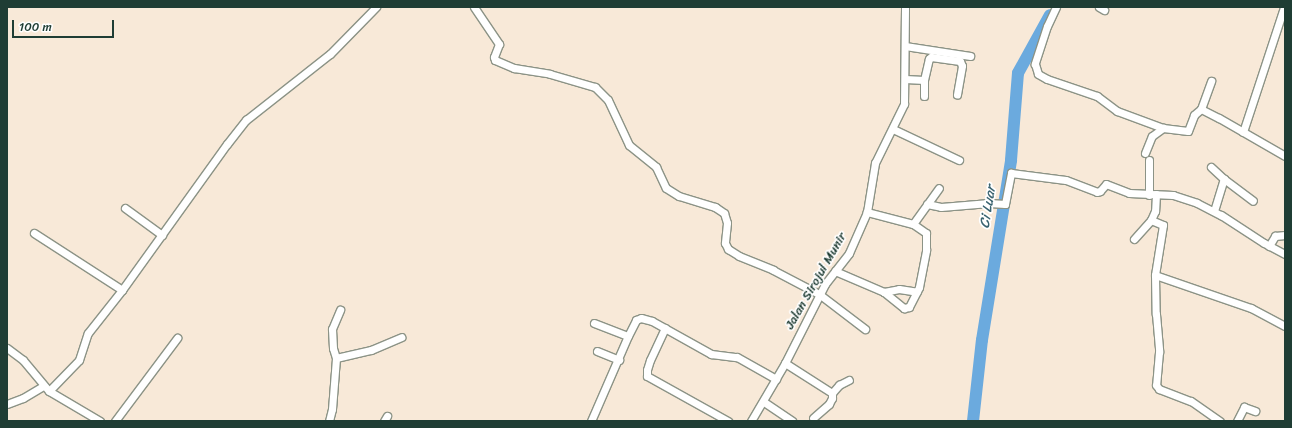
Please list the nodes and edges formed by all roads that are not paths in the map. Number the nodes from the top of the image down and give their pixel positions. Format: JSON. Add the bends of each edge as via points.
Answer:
{"nodes":[{"id":1,"x":376,"y":7,"type":"edge"},
{"id":2,"x":474,"y":7,"type":"edge"},
{"id":3,"x":905,"y":7,"type":"edge"},
{"id":4,"x":1056,"y":7,"type":"edge"},
{"id":5,"x":1282,"y":8,"type":"edge"},
{"id":6,"x":905,"y":46,"type":"junction"},
{"id":7,"x":970,"y":56,"type":"dead end"},
{"id":8,"x":905,"y":79,"type":"junction"},
{"id":9,"x":924,"y":80,"type":"junction"},
{"id":10,"x":1211,"y":81,"type":"dead end"},
{"id":11,"x":957,"y":95,"type":"dead end"},
{"id":12,"x":924,"y":96,"type":"dead end"},
{"id":13,"x":1201,"y":109,"type":"junction"},
{"id":14,"x":1163,"y":128,"type":"junction"},
{"id":15,"x":893,"y":129,"type":"junction"},
{"id":16,"x":1243,"y":132,"type":"junction"},
{"id":17,"x":1285,"y":156,"type":"edge"},
{"id":18,"x":959,"y":160,"type":"dead end"},
{"id":19,"x":1211,"y":167,"type":"dead end"},
{"id":20,"x":1224,"y":179,"type":"junction"},
{"id":21,"x":939,"y":188,"type":"dead end"},
{"id":22,"x":1152,"y":194,"type":"junction"},
{"id":23,"x":1253,"y":201,"type":"dead end"},
{"id":24,"x":927,"y":204,"type":"junction"},
{"id":25,"x":125,"y":208,"type":"dead end"},
{"id":26,"x":1214,"y":211,"type":"junction"},
{"id":27,"x":867,"y":212,"type":"junction"},
{"id":28,"x":1151,"y":220,"type":"junction"},
{"id":29,"x":913,"y":224,"type":"junction"},
{"id":30,"x":34,"y":233,"type":"dead end"},
{"id":31,"x":162,"y":235,"type":"junction"},
{"id":32,"x":1285,"y":235,"type":"edge"},
{"id":33,"x":1134,"y":239,"type":"dead end"},
{"id":34,"x":1269,"y":246,"type":"junction"},
{"id":35,"x":1285,"y":254,"type":"edge"},
{"id":36,"x":835,"y":271,"type":"junction"},
{"id":37,"x":1155,"y":275,"type":"junction"},
{"id":38,"x":122,"y":290,"type":"junction"},
{"id":39,"x":884,"y":292,"type":"junction"},
{"id":40,"x":917,"y":292,"type":"junction"},
{"id":41,"x":820,"y":294,"type":"junction"},
{"id":42,"x":340,"y":310,"type":"dead end"},
{"id":43,"x":594,"y":323,"type":"dead end"},
{"id":44,"x":1285,"y":326,"type":"edge"},
{"id":45,"x":665,"y":328,"type":"junction"},
{"id":46,"x":865,"y":328,"type":"dead end"},
{"id":47,"x":628,"y":336,"type":"junction"},
{"id":48,"x":401,"y":337,"type":"dead end"},
{"id":49,"x":177,"y":338,"type":"dead end"},
{"id":50,"x":7,"y":348,"type":"edge"},
{"id":51,"x":596,"y":351,"type":"dead end"},
{"id":52,"x":336,"y":358,"type":"junction"},
{"id":53,"x":619,"y":360,"type":"junction"},
{"id":54,"x":785,"y":363,"type":"junction"},
{"id":55,"x":776,"y":379,"type":"junction"},
{"id":56,"x":849,"y":380,"type":"dead end"},
{"id":57,"x":43,"y":386,"type":"junction"},
{"id":58,"x":49,"y":391,"type":"junction"},
{"id":59,"x":832,"y":393,"type":"junction"},
{"id":60,"x":764,"y":402,"type":"junction"},
{"id":61,"x":7,"y":404,"type":"edge"},
{"id":62,"x":1255,"y":411,"type":"dead end"},
{"id":63,"x":813,"y":418,"type":"dead end"},
{"id":64,"x":332,"y":420,"type":"edge"},
{"id":65,"x":100,"y":421,"type":"edge"},
{"id":66,"x":115,"y":421,"type":"edge"},
{"id":67,"x":591,"y":421,"type":"edge"},
{"id":68,"x":728,"y":421,"type":"edge"},
{"id":69,"x":750,"y":421,"type":"edge"},
{"id":70,"x":792,"y":421,"type":"edge"},
{"id":71,"x":1220,"y":421,"type":"edge"},
{"id":72,"x":1236,"y":421,"type":"edge"}],
"edges":[{"from":1,"to":31,"type":"street","via":[[330,54],[246,120]]},
{"from":2,"to":41,"type":"street","via":[[499,44],[494,60],[514,68],[550,74],[595,87],[608,100],[629,145],[656,167],[666,188],[679,196],[715,207],[724,213],[725,243],[728,249]]},
{"from":3,"to":6,"type":"street","name":"Jalan Sirojul Munir"},
{"from":4,"to":14,"type":"street","via":[[1046,26],[1035,64],[1038,74],[1098,96],[1117,111]]},
{"from":5,"to":16,"type":"street"},
{"from":6,"to":7,"type":"street"},
{"from":6,"to":8,"type":"street","name":"Jalan Sirojul Munir"},
{"from":8,"to":9,"type":"street"},
{"from":8,"to":15,"type":"street","name":"Jalan Sirojul Munir","via":[[904,104]]},
{"from":9,"to":11,"type":"street","via":[[931,57],[961,62]]},
{"from":9,"to":12,"type":"street"},
{"from":10,"to":13,"type":"street"},
{"from":13,"to":14,"type":"street","via":[[1194,115],[1188,131]]},
{"from":13,"to":16,"type":"street"},
{"from":14,"to":22,"type":"street","via":[[1152,136],[1147,157]]},
{"from":15,"to":18,"type":"street"},
{"from":15,"to":27,"type":"street","name":"Jalan Sirojul Munir","via":[[875,163]]},
{"from":16,"to":17,"type":"street"},
{"from":19,"to":20,"type":"street"},
{"from":20,"to":23,"type":"street"},
{"from":20,"to":26,"type":"street"},
{"from":21,"to":24,"type":"street"},
{"from":22,"to":24,"type":"street","via":[[1127,193],[1106,184],[1097,192],[1066,180],[1011,173],[1005,204],[989,202],[941,207]]},
{"from":22,"to":26,"type":"street","via":[[1185,199]]},
{"from":22,"to":28,"type":"street","via":[[1155,211]]},
{"from":24,"to":29,"type":"street"},
{"from":25,"to":31,"type":"street"},
{"from":26,"to":34,"type":"street"},
{"from":27,"to":29,"type":"street"},
{"from":27,"to":36,"type":"street","name":"Jalan Sirojul Munir","via":[[849,253]]},
{"from":28,"to":33,"type":"street"},
{"from":28,"to":37,"type":"street","via":[[1163,225]]},
{"from":29,"to":40,"type":"street","via":[[923,230],[926,237],[924,265]]},
{"from":30,"to":38,"type":"street"},
{"from":31,"to":38,"type":"street"},
{"from":32,"to":34,"type":"street","via":[[1275,236]]},
{"from":34,"to":35,"type":"street"},
{"from":36,"to":39,"type":"street"},
{"from":36,"to":41,"type":"street","name":"Jalan Sirojul Munir"},
{"from":37,"to":44,"type":"street","via":[[1251,308]]},
{"from":37,"to":71,"type":"street","via":[[1159,352],[1156,385],[1159,389],[1191,401]]},
{"from":38,"to":58,"type":"street","via":[[88,333],[80,360]]},
{"from":39,"to":40,"type":"street","via":[[899,289]]},
{"from":39,"to":40,"type":"street","via":[[906,309],[910,307]]},
{"from":41,"to":46,"type":"street"},
{"from":41,"to":54,"type":"street","name":"Jalan Sirojul Munir"},
{"from":42,"to":52,"type":"street","via":[[332,329]]},
{"from":43,"to":47,"type":"street"},
{"from":45,"to":47,"type":"street","via":[[652,320],[641,318],[636,320]]},
{"from":45,"to":55,"type":"street","via":[[711,354],[737,357]]},
{"from":45,"to":68,"type":"street","via":[[650,360],[647,376]]},
{"from":47,"to":53,"type":"street"},
{"from":48,"to":52,"type":"street","via":[[372,350]]},
{"from":49,"to":66,"type":"street"},
{"from":50,"to":57,"type":"street","via":[[23,360]]},
{"from":51,"to":53,"type":"street"},
{"from":52,"to":64,"type":"street"},
{"from":53,"to":67,"type":"street"},
{"from":54,"to":55,"type":"street","name":"Jalan Sirojul Munir"},
{"from":54,"to":59,"type":"street"},
{"from":55,"to":60,"type":"street","name":"Jalan Sirojul Munir"},
{"from":56,"to":59,"type":"street","via":[[839,385]]},
{"from":57,"to":58,"type":"street"},
{"from":57,"to":61,"type":"street"},
{"from":58,"to":65,"type":"street"},
{"from":59,"to":63,"type":"street","via":[[829,404]]},
{"from":60,"to":69,"type":"street","name":"Jalan Sirojul Munir"},
{"from":60,"to":70,"type":"street"},
{"from":62,"to":72,"type":"street","via":[[1244,407]]}]}
